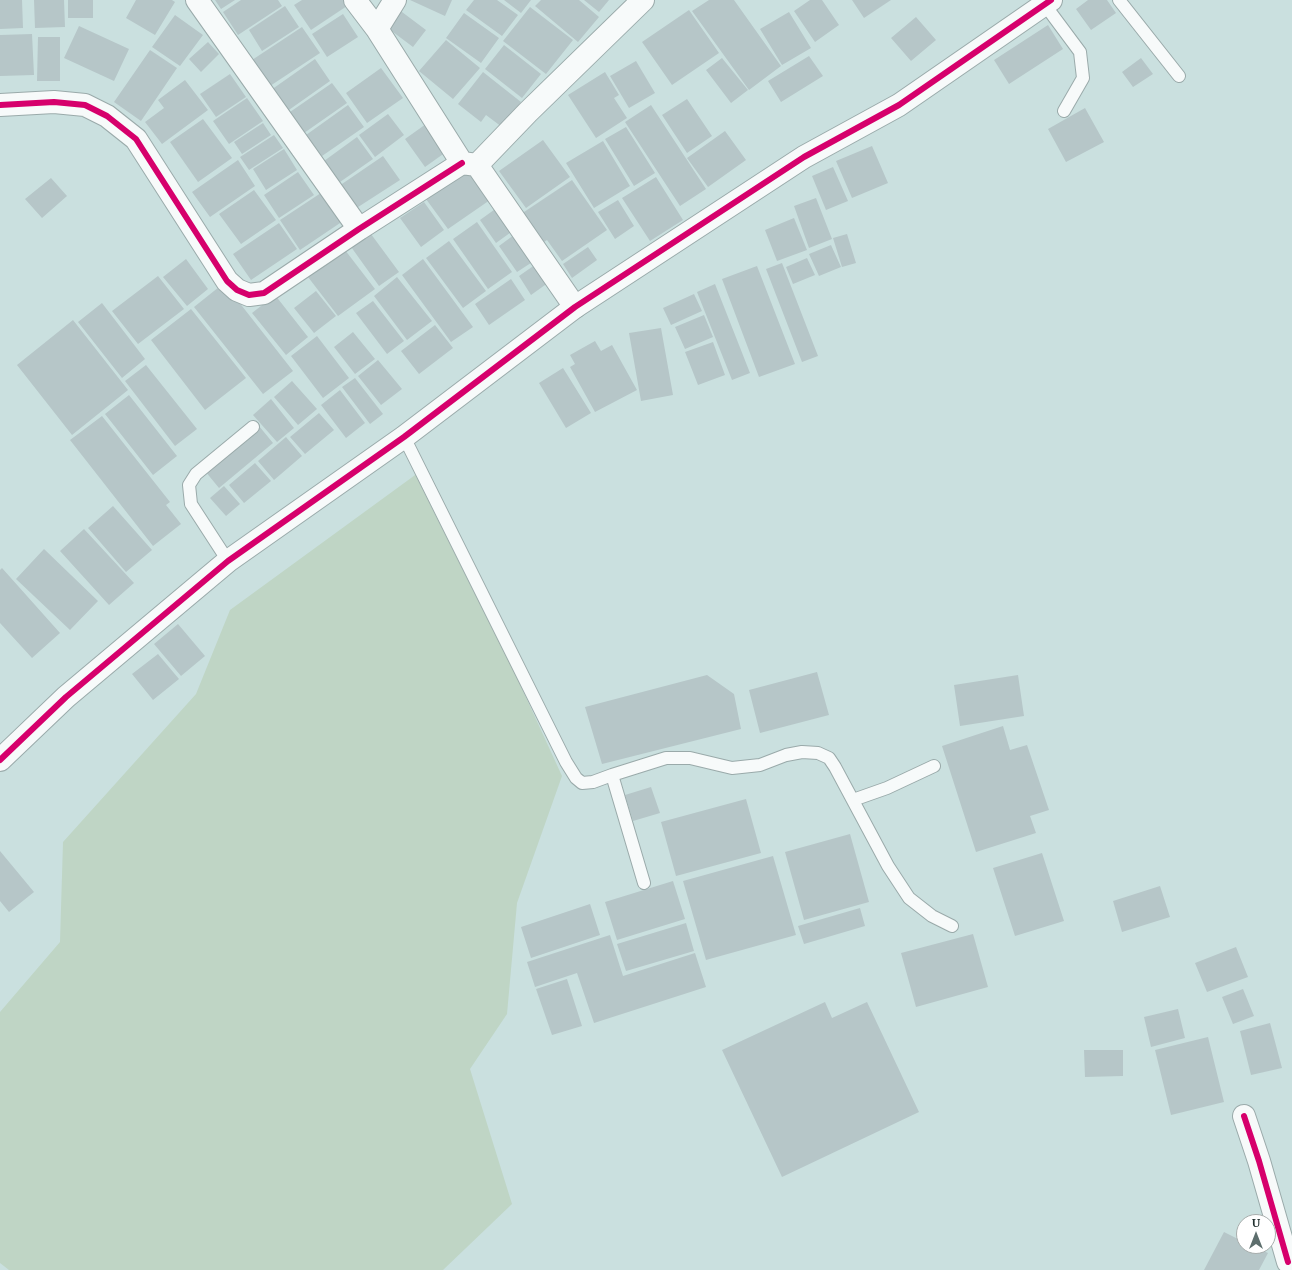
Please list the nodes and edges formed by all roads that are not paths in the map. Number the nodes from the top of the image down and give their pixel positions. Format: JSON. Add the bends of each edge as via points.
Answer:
{"nodes":[{"id":1,"x":196,"y":0,"type":"edge"},
{"id":2,"x":355,"y":0,"type":"edge"},
{"id":3,"x":395,"y":0,"type":"edge"},
{"id":4,"x":643,"y":0,"type":"edge"},
{"id":5,"x":1119,"y":0,"type":"edge"},
{"id":6,"x":1048,"y":2,"type":"edge"},
{"id":7,"x":377,"y":29,"type":"junction"},
{"id":8,"x":1179,"y":76,"type":"dead end"},
{"id":9,"x":0,"y":106,"type":"edge"},
{"id":10,"x":1064,"y":111,"type":"dead end"},
{"id":11,"x":469,"y":164,"type":"junction"},
{"id":12,"x":359,"y":229,"type":"junction"},
{"id":13,"x":575,"y":307,"type":"junction"},
{"id":14,"x":253,"y":427,"type":"dead end"},
{"id":15,"x":404,"y":437,"type":"junction"},
{"id":16,"x":228,"y":561,"type":"junction"},
{"id":17,"x":0,"y":760,"type":"edge"},
{"id":18,"x":934,"y":766,"type":"dead end"},
{"id":19,"x":612,"y":775,"type":"junction"},
{"id":20,"x":853,"y":800,"type":"junction"},
{"id":21,"x":644,"y":883,"type":"dead end"},
{"id":22,"x":952,"y":926,"type":"dead end"},
{"id":23,"x":1244,"y":1116,"type":"dead end"},
{"id":24,"x":1288,"y":1263,"type":"edge"}],
"edges":[{"from":1,"to":12,"type":"street"},
{"from":2,"to":7,"type":"street"},
{"from":3,"to":7,"type":"street"},
{"from":4,"to":11,"type":"street","via":[[528,112]]},
{"from":5,"to":8,"type":"lane"},
{"from":6,"to":10,"type":"lane","via":[[1080,52],[1083,78]]},
{"from":6,"to":13,"type":"street","via":[[899,105],[804,157]]},
{"from":7,"to":11,"type":"street"},
{"from":9,"to":12,"type":"street","via":[[54,102],[85,105],[107,116],[136,140],[227,281],[237,290],[249,295],[264,293]]},
{"from":11,"to":12,"type":"street"},
{"from":11,"to":13,"type":"street"},
{"from":13,"to":15,"type":"street"},
{"from":14,"to":16,"type":"lane","via":[[196,474],[189,485],[192,504]]},
{"from":15,"to":16,"type":"street"},
{"from":15,"to":19,"type":"lane","via":[[566,762],[582,783]]},
{"from":16,"to":17,"type":"street","via":[[66,697]]},
{"from":18,"to":20,"type":"lane","via":[[887,788]]},
{"from":19,"to":20,"type":"lane","via":[[666,758],[690,758],[732,768],[760,765],[802,752],[818,753],[829,758]]},
{"from":19,"to":21,"type":"lane"},
{"from":20,"to":22,"type":"lane","via":[[888,866],[909,898],[932,916]]},
{"from":23,"to":24,"type":"street"}]}
